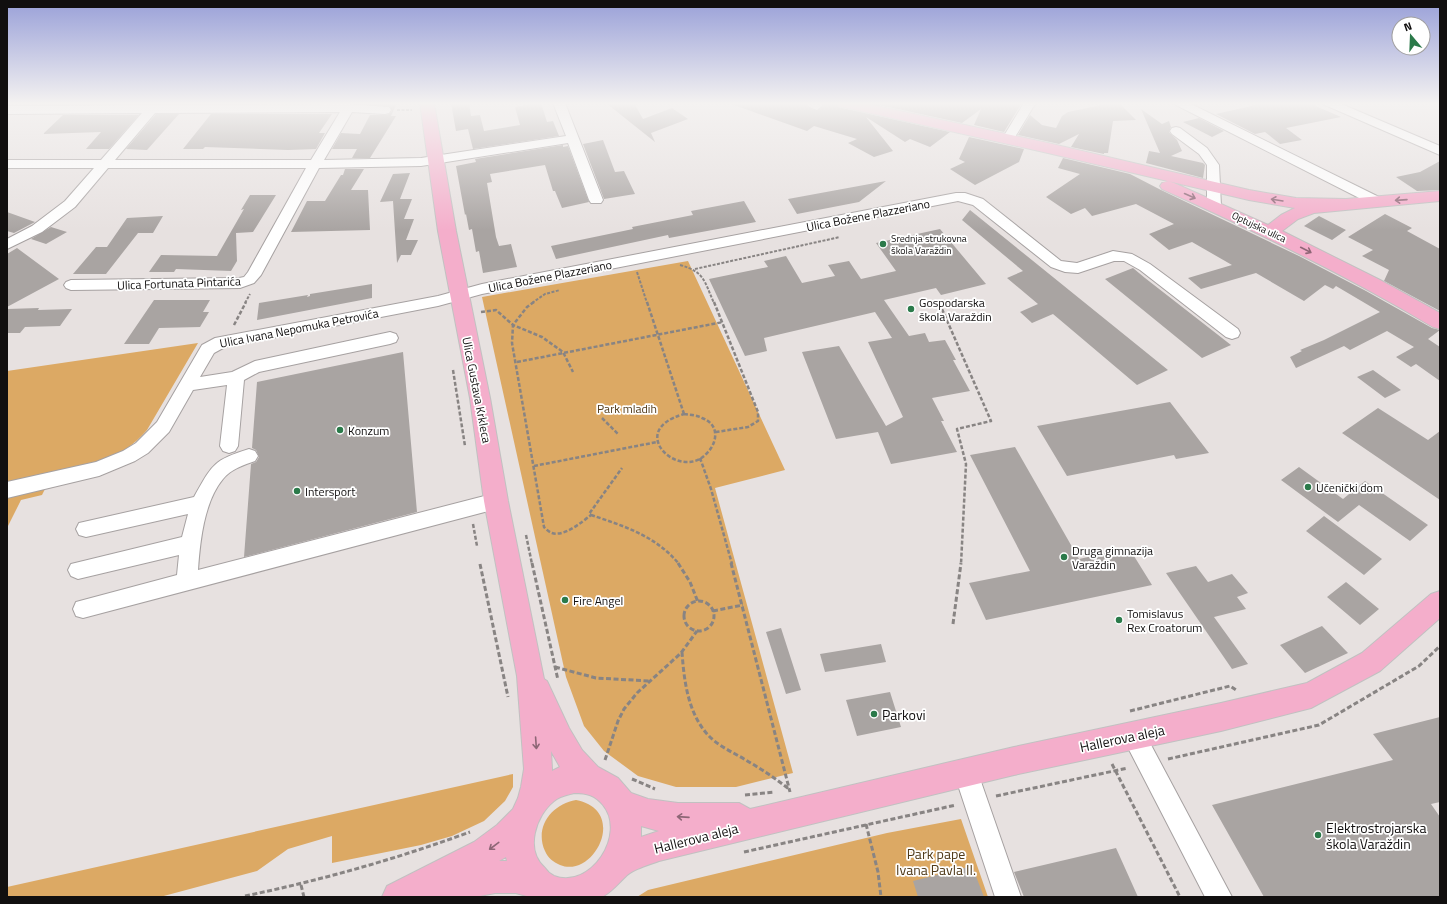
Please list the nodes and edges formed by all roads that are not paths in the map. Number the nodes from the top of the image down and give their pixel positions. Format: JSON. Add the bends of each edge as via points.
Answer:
{"nodes":[{"id":1,"x":122,"y":145,"type":"edge"},
{"id":2,"x":326,"y":145,"type":"edge"},
{"id":3,"x":433,"y":145,"type":"edge"},
{"id":4,"x":533,"y":145,"type":"edge"},
{"id":5,"x":574,"y":145,"type":"edge"},
{"id":6,"x":1036,"y":145,"type":"edge"},
{"id":7,"x":1195,"y":145,"type":"edge"},
{"id":8,"x":1264,"y":145,"type":"edge"},
{"id":9,"x":1427,"y":145,"type":"edge"},
{"id":10,"x":1440,"y":151,"type":"edge"},
{"id":11,"x":1075,"y":154,"type":"junction"},
{"id":12,"x":435,"y":161,"type":"junction"},
{"id":13,"x":7,"y":164,"type":"edge"},
{"id":14,"x":106,"y":164,"type":"junction"},
{"id":15,"x":315,"y":164,"type":"junction"},
{"id":16,"x":1214,"y":186,"type":"junction"},
{"id":17,"x":1440,"y":196,"type":"edge"},
{"id":18,"x":596,"y":200,"type":"dead end"},
{"id":19,"x":1378,"y":202,"type":"junction"},
{"id":20,"x":1344,"y":204,"type":"junction"},
{"id":21,"x":1214,"y":206,"type":"junction"},
{"id":22,"x":1271,"y":232,"type":"junction"},
{"id":23,"x":7,"y":245,"type":"edge"},
{"id":24,"x":71,"y":285,"type":"dead end"},
{"id":25,"x":459,"y":296,"type":"junction"},
{"id":26,"x":1439,"y":321,"type":"edge"},
{"id":27,"x":1232,"y":333,"type":"dead end"},
{"id":28,"x":390,"y":338,"type":"dead end"},
{"id":29,"x":236,"y":378,"type":"junction"},
{"id":30,"x":188,"y":385,"type":"junction"},
{"id":31,"x":229,"y":446,"type":"dead end"},
{"id":32,"x":249,"y":456,"type":"dead end"},
{"id":33,"x":7,"y":490,"type":"edge"},
{"id":34,"x":496,"y":501,"type":"junction"},
{"id":35,"x":200,"y":503,"type":"junction"},
{"id":36,"x":86,"y":529,"type":"dead end"},
{"id":37,"x":190,"y":544,"type":"junction"},
{"id":38,"x":78,"y":570,"type":"dead end"},
{"id":39,"x":188,"y":582,"type":"junction"},
{"id":40,"x":1440,"y":602,"type":"edge"},
{"id":41,"x":83,"y":609,"type":"dead end"},
{"id":42,"x":543,"y":672,"type":"junction"},
{"id":43,"x":1134,"y":736,"type":"junction"},
{"id":44,"x":601,"y":765,"type":"junction"},
{"id":45,"x":966,"y":773,"type":"junction"},
{"id":46,"x":624,"y":789,"type":"junction"},
{"id":47,"x":780,"y":800,"type":"junction"},
{"id":48,"x":527,"y":812,"type":"junction"},
{"id":49,"x":607,"y":879,"type":"edge"},
{"id":50,"x":543,"y":889,"type":"edge"},
{"id":51,"x":398,"y":897,"type":"edge"},
{"id":52,"x":402,"y":897,"type":"edge"},
{"id":53,"x":1008,"y":897,"type":"edge"},
{"id":54,"x":1219,"y":897,"type":"edge"}],
"edges":[{"from":1,"to":14,"type":"street"},
{"from":2,"to":15,"type":"street","name":"Ulica Fortunata Pintarića"},
{"from":3,"to":12,"type":"main road","name":"Ulica Gustava Krkleca"},
{"from":4,"to":12,"type":"street"},
{"from":5,"to":18,"type":"street"},
{"from":6,"to":11,"type":"main road","name":"Optujska ulica"},
{"from":7,"to":16,"type":"street","via":[[1213,165]]},
{"from":8,"to":19,"type":"street"},
{"from":9,"to":10,"type":"street"},
{"from":11,"to":16,"type":"main road","name":"Optujska ulica"},
{"from":11,"to":21,"type":"main road","name":"Optujska ulica","one_way":true,"via":[[1158,182]]},
{"from":12,"to":15,"type":"street"},
{"from":12,"to":25,"type":"main road","name":"Ulica Gustava Krkleca"},
{"from":13,"to":14,"type":"street"},
{"from":14,"to":15,"type":"street"},
{"from":14,"to":23,"type":"street","via":[[70,204],[37,229]]},
{"from":15,"to":24,"type":"street","name":"Ulica Fortunata Pintarića","via":[[249,280],[240,283]]},
{"from":20,"to":16,"type":"main road","name":"Optujska ulica","one_way":true,"via":[[1296,203]]},
{"from":16,"to":21,"type":"street"},
{"from":17,"to":19,"type":"main road","one_way":true},
{"from":19,"to":20,"type":"main road"},
{"from":20,"to":22,"type":"main road","via":[[1298,212]]},
{"from":21,"to":22,"type":"main road","name":"Optujska ulica"},
{"from":22,"to":26,"type":"main road","name":"Optujska ulica","one_way":true,"via":[[1370,282]]},
{"from":25,"to":27,"type":"street","name":"Ulica Božene Plazzeriano","via":[[482,289],[957,196],[978,202],[1056,264],[1078,268],[1113,256],[1127,257],[1145,267]]},
{"from":25,"to":30,"type":"street","name":"Ulica Ivana Nepomuka Petrovića","via":[[221,342],[208,349]]},
{"from":25,"to":34,"type":"main road","name":"Ulica Gustava Krkleca","via":[[480,398]]},
{"from":28,"to":29,"type":"street","via":[[255,367]]},
{"from":29,"to":30,"type":"street"},
{"from":29,"to":31,"type":"street"},
{"from":30,"to":33,"type":"street","name":"Ulica Ivana Nepomuka Petrovića","via":[[163,427],[130,456],[100,469]]},
{"from":32,"to":35,"type":"street","via":[[233,460],[216,473]]},
{"from":34,"to":39,"type":"street"},
{"from":34,"to":42,"type":"main road","name":"Ulica Gustava Krkleca"},
{"from":35,"to":36,"type":"street"},
{"from":35,"to":37,"type":"street"},
{"from":37,"to":38,"type":"street"},
{"from":37,"to":39,"type":"street"},
{"from":39,"to":41,"type":"street"},
{"from":40,"to":43,"type":"main road","name":"Hallerova aleja","via":[[1371,662],[1311,695],[1222,718]]},
{"from":42,"to":44,"type":"main road","name":"Ulica Gustava Krkleca","via":[[569,757],[578,768]]},
{"from":42,"to":48,"type":"main road","name":"Ulica Gustava Krkleca","one_way":true,"via":[[536,787]]},
{"from":43,"to":45,"type":"main road","name":"Hallerova aleja"},
{"from":43,"to":54,"type":"street"},
{"from":44,"to":46,"type":"main road","via":[[602,783],[612,792]]},
{"from":44,"to":48,"type":"main road","via":[[574,778],[558,782],[543,791]]},
{"from":45,"to":47,"type":"main road","name":"Hallerova aleja"},
{"from":45,"to":53,"type":"street"},
{"from":47,"to":46,"type":"main road","name":"Hallerova aleja","one_way":true,"via":[[705,818],[658,815],[645,814]]},
{"from":46,"to":49,"type":"main road","via":[[626,833],[623,849]]},
{"from":47,"to":49,"type":"main road","name":"Hallerova aleja","via":[[636,854]]},
{"from":48,"to":50,"type":"main road","name":"Ulica Gustava Krkleca","via":[[519,837],[520,855],[526,870]]},
{"from":48,"to":51,"type":"main road","one_way":true,"via":[[508,836],[485,853]]},
{"from":49,"to":50,"type":"main road","name":"Hallerova aleja","via":[[575,893],[558,893]]},
{"from":50,"to":52,"type":"main road","via":[[516,877],[495,877]]}]}
